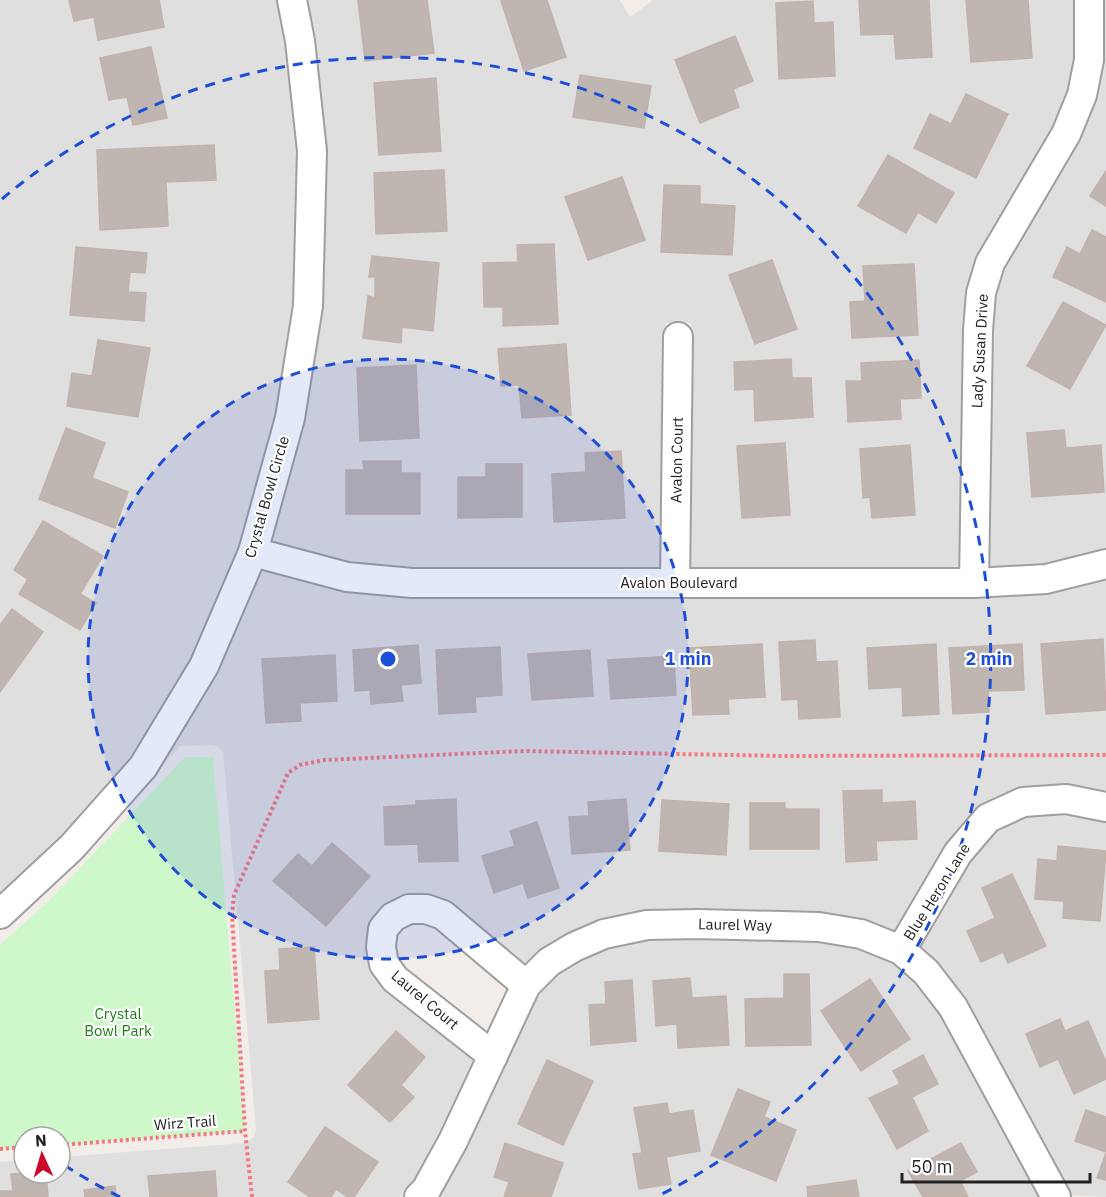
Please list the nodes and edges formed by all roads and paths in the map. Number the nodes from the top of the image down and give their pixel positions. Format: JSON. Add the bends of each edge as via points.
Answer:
{"nodes":[{"id":1,"x":292,"y":0,"type":"edge"},
{"id":2,"x":1089,"y":0,"type":"edge"},
{"id":3,"x":678,"y":337,"type":"dead end"},
{"id":4,"x":253,"y":552,"type":"junction"},
{"id":5,"x":1106,"y":564,"type":"edge"},
{"id":6,"x":974,"y":582,"type":"junction"},
{"id":7,"x":675,"y":583,"type":"junction"},
{"id":8,"x":1106,"y":755,"type":"edge"},
{"id":9,"x":1106,"y":807,"type":"edge"},
{"id":10,"x":0,"y":914,"type":"edge"},
{"id":11,"x":901,"y":950,"type":"junction"},
{"id":12,"x":526,"y":985,"type":"junction"},
{"id":13,"x":493,"y":1056,"type":"junction"},
{"id":14,"x":245,"y":1131,"type":"junction"},
{"id":15,"x":72,"y":1144,"type":"edge"},
{"id":16,"x":252,"y":1197,"type":"edge"},
{"id":17,"x":419,"y":1197,"type":"edge"},
{"id":18,"x":1056,"y":1197,"type":"edge"}],
"edges":[{"from":1,"to":4,"type":"street","name":"Crystal Bowl Circle","via":[[312,150],[308,306],[290,418]]},
{"from":2,"to":6,"type":"street","name":"Lady Susan Drive","via":[[1089,60],[1082,94],[1066,134],[990,263],[981,293]]},
{"from":3,"to":7,"type":"street","name":"Avalon Court"},
{"from":4,"to":7,"type":"street","name":"Avalon Boulevard","via":[[348,577],[412,583]]},
{"from":4,"to":10,"type":"street","name":"Crystal Bowl Circle","via":[[204,666],[143,767],[72,847]]},
{"from":5,"to":6,"type":"street","name":"Avalon Boulevard","via":[[1046,579]]},
{"from":6,"to":7,"type":"street","name":"Avalon Boulevard"},
{"from":8,"to":14,"type":"path","via":[[782,756],[524,751],[324,760],[300,765],[288,773],[234,895]]},
{"from":9,"to":11,"type":"street","name":"Blue Heron Lane","via":[[1066,799],[1023,802],[988,818],[958,854]]},
{"from":11,"to":12,"type":"street","name":"Laurel Way","via":[[861,934],[819,927],[646,925],[604,934],[574,947],[549,962]]},
{"from":11,"to":18,"type":"street","name":"Laurel Way","via":[[926,972],[953,1007]]},
{"from":12,"to":13,"type":"street","name":"Laurel Way"},
{"from":12,"to":13,"type":"street","name":"Laurel Court","via":[[443,915],[409,909],[393,917],[383,929],[384,964],[395,979]]},
{"from":13,"to":17,"type":"street","name":"Laurel Way","via":[[453,1141]]},
{"from":14,"to":15,"type":"path","name":"Wirz Trail"},
{"from":14,"to":16,"type":"path"}]}
